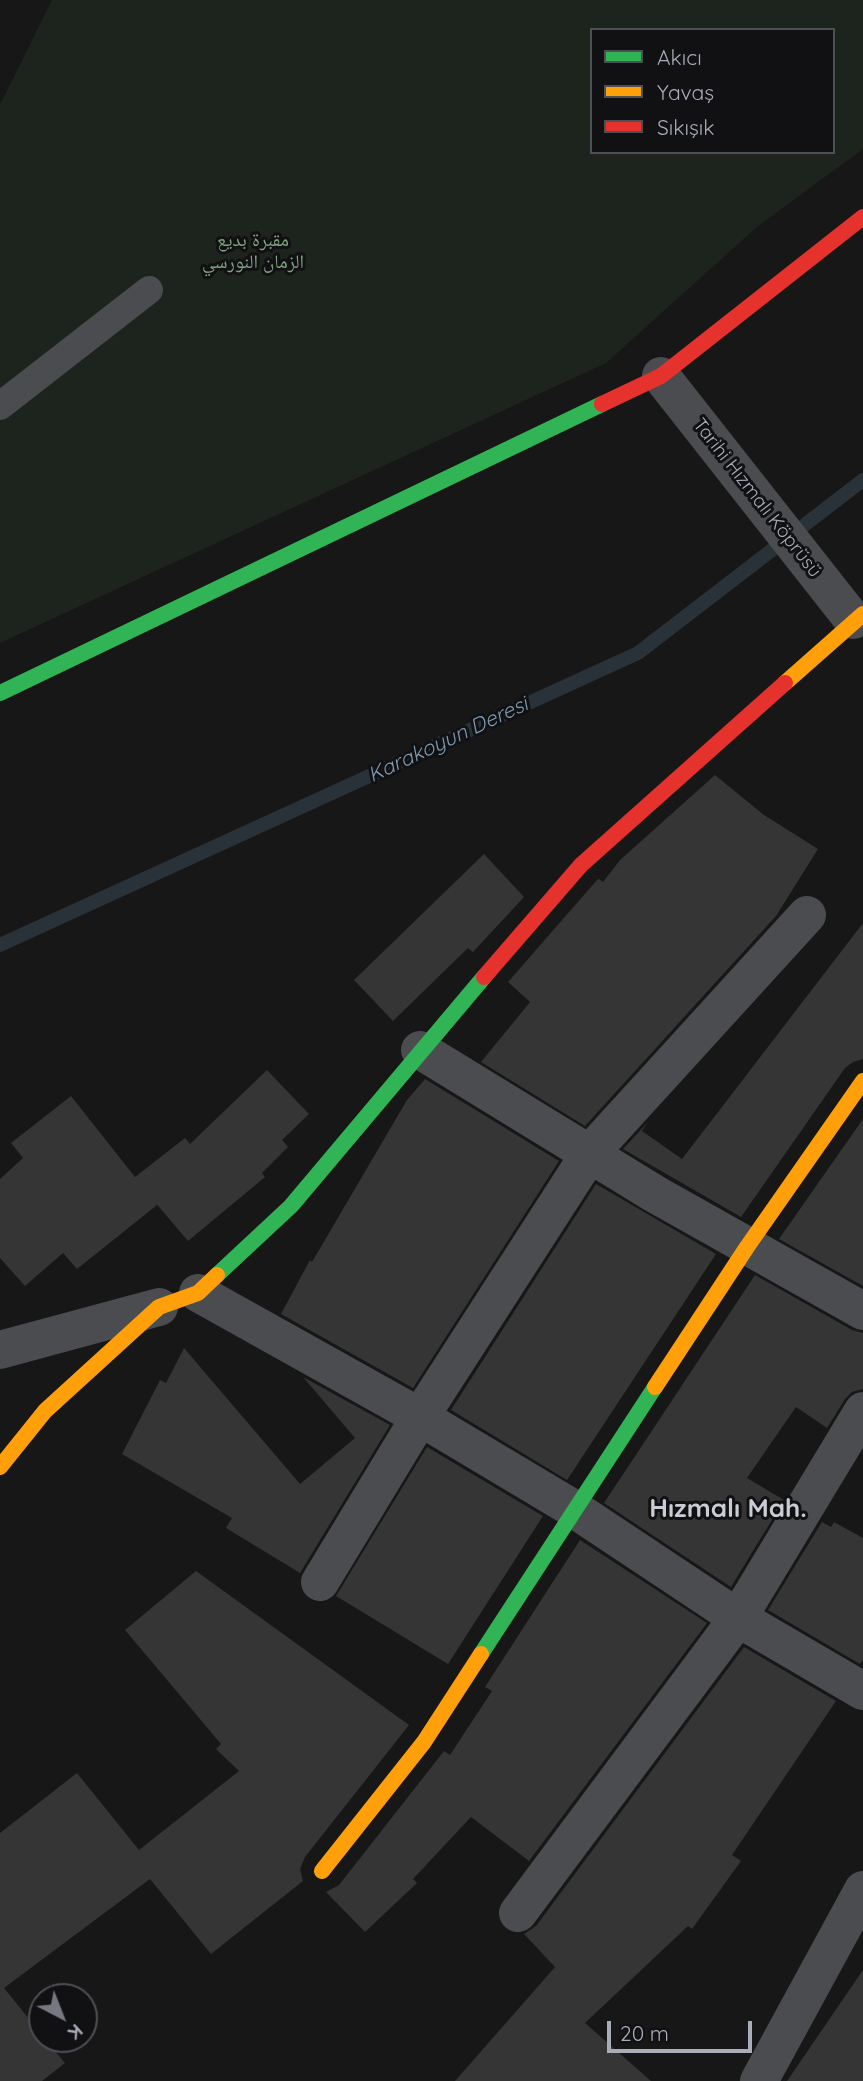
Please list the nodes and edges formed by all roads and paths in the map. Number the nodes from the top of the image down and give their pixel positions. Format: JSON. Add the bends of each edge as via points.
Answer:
{"nodes":[{"id":1,"x":863,"y":217,"type":"edge"},
{"id":2,"x":149,"y":290,"type":"dead end"},
{"id":3,"x":661,"y":376,"type":"junction"},
{"id":4,"x":0,"y":406,"type":"edge"},
{"id":5,"x":860,"y":620,"type":"edge"},
{"id":6,"x":0,"y":693,"type":"edge"},
{"id":7,"x":807,"y":915,"type":"dead end"},
{"id":8,"x":421,"y":1051,"type":"junction"},
{"id":9,"x":863,"y":1081,"type":"edge"},
{"id":10,"x":590,"y":1153,"type":"junction"},
{"id":11,"x":747,"y":1247,"type":"junction"},
{"id":12,"x":198,"y":1293,"type":"junction"},
{"id":13,"x":159,"y":1307,"type":"junction"},
{"id":14,"x":863,"y":1311,"type":"edge"},
{"id":15,"x":0,"y":1350,"type":"edge"},
{"id":16,"x":863,"y":1412,"type":"edge"},
{"id":17,"x":419,"y":1417,"type":"junction"},
{"id":18,"x":0,"y":1467,"type":"edge"},
{"id":19,"x":574,"y":1509,"type":"junction"},
{"id":20,"x":320,"y":1582,"type":"dead end"},
{"id":21,"x":738,"y":1618,"type":"junction"},
{"id":22,"x":863,"y":1691,"type":"edge"},
{"id":23,"x":322,"y":1871,"type":"dead end"},
{"id":24,"x":863,"y":1890,"type":"edge"},
{"id":25,"x":518,"y":1913,"type":"dead end"},
{"id":26,"x":759,"y":2081,"type":"edge"}],
"edges":[{"from":1,"to":3,"type":"street"},
{"from":2,"to":4,"type":"lane"},
{"from":3,"to":5,"type":"street","name":"Tarihi Hızmalı Köprüsü"},
{"from":3,"to":6,"type":"street"},
{"from":5,"to":8,"type":"street","via":[[581,865]]},
{"from":7,"to":10,"type":"street"},
{"from":8,"to":10,"type":"street"},
{"from":8,"to":12,"type":"street","via":[[291,1206]]},
{"from":9,"to":11,"type":"street"},
{"from":10,"to":11,"type":"street"},
{"from":10,"to":17,"type":"street"},
{"from":11,"to":14,"type":"street"},
{"from":11,"to":19,"type":"street"},
{"from":12,"to":13,"type":"street"},
{"from":12,"to":17,"type":"street"},
{"from":13,"to":15,"type":"street"},
{"from":13,"to":18,"type":"street","via":[[46,1411]]},
{"from":16,"to":21,"type":"street"},
{"from":17,"to":19,"type":"street"},
{"from":17,"to":20,"type":"street"},
{"from":19,"to":21,"type":"street"},
{"from":19,"to":23,"type":"street","via":[[424,1742]]},
{"from":21,"to":22,"type":"street"},
{"from":21,"to":25,"type":"street"},
{"from":24,"to":26,"type":"street"}]}
